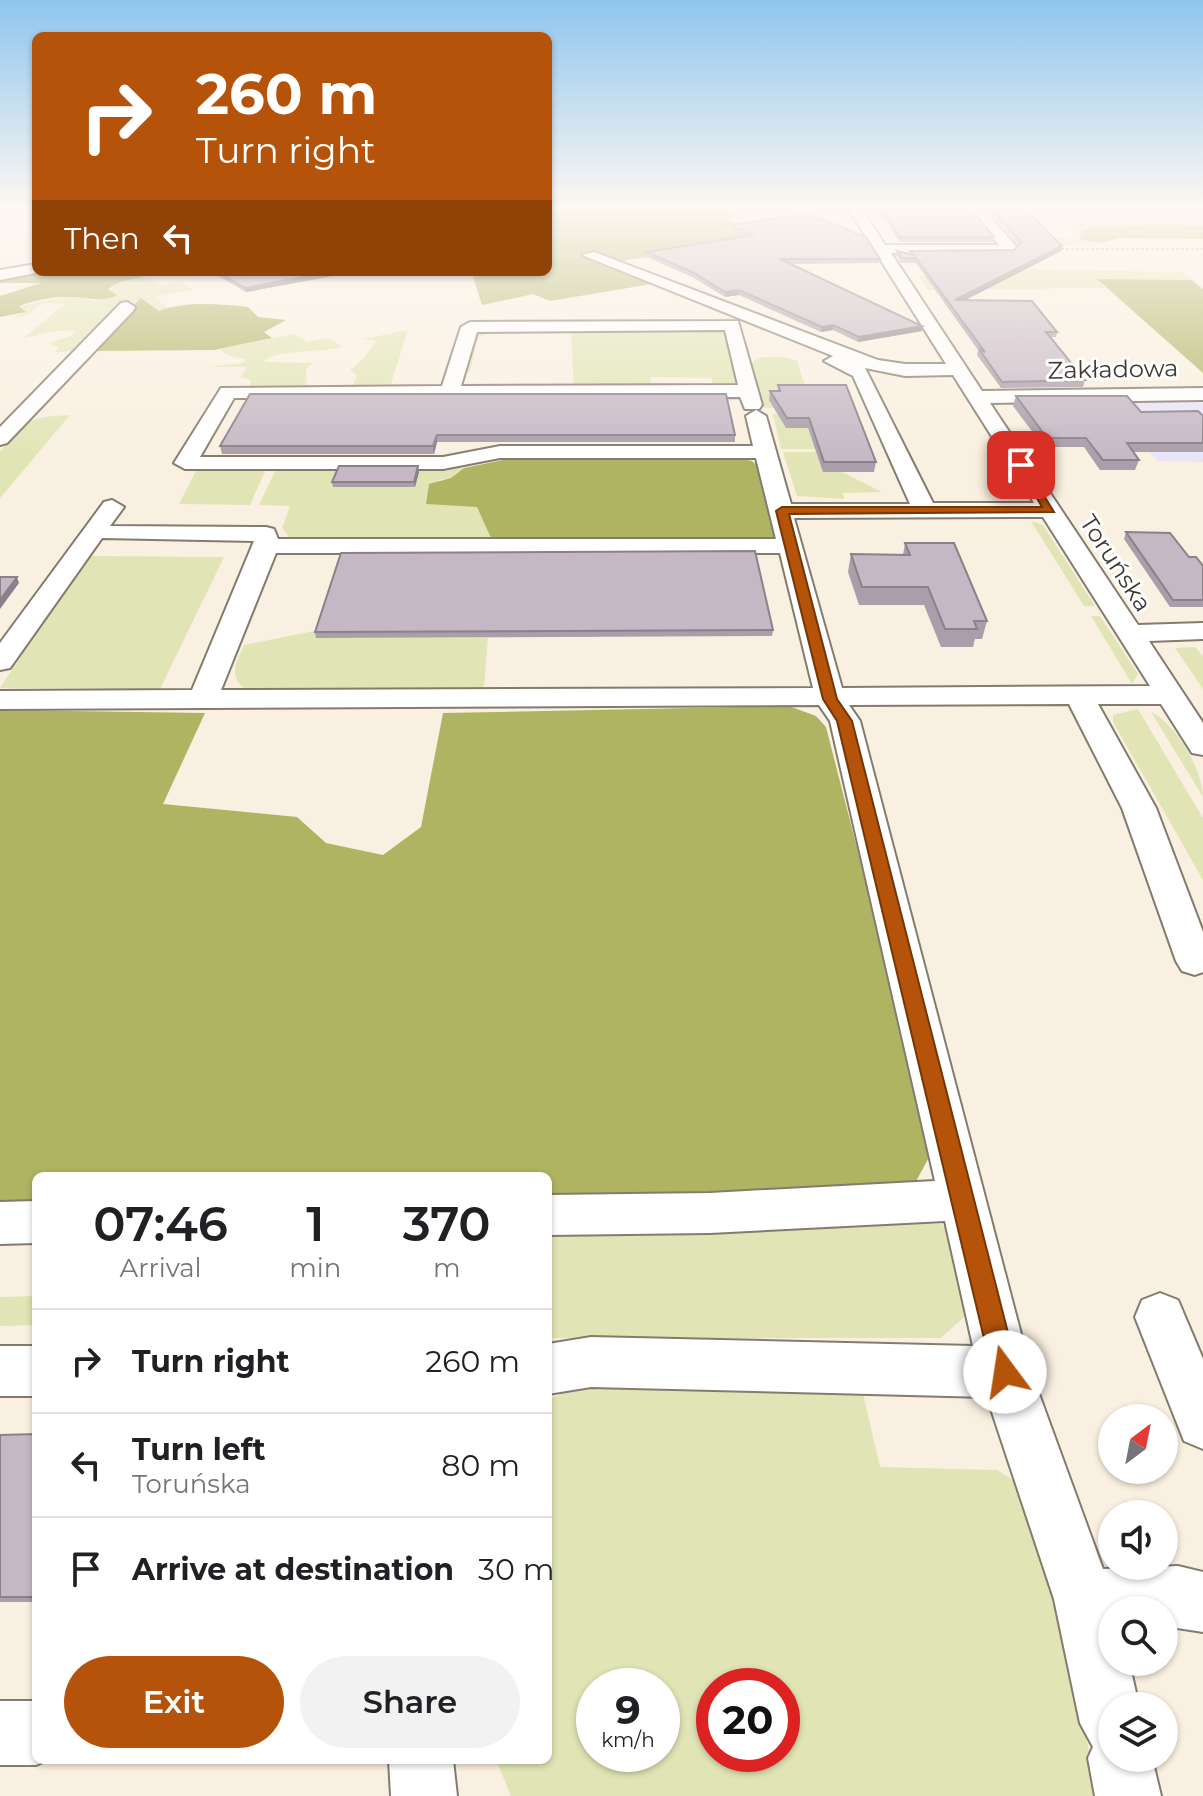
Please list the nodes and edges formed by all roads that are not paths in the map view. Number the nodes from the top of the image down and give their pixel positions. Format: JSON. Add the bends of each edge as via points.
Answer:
{"nodes":[{"id":1,"x":684,"y":292,"type":"edge"},
{"id":2,"x":908,"y":292,"type":"edge"},
{"id":3,"x":127,"y":307,"type":"dead end"},
{"id":4,"x":738,"y":346,"type":"junction"},
{"id":5,"x":959,"y":369,"type":"junction"},
{"id":6,"x":450,"y":392,"type":"junction"},
{"id":7,"x":1203,"y":394,"type":"edge"},
{"id":8,"x":977,"y":397,"type":"junction"},
{"id":9,"x":752,"y":404,"type":"junction"},
{"id":10,"x":0,"y":439,"type":"edge"},
{"id":11,"x":766,"y":452,"type":"junction"},
{"id":12,"x":925,"y":510,"type":"junction"},
{"id":13,"x":1050,"y":510,"type":"junction"},
{"id":14,"x":782,"y":511,"type":"junction"},
{"id":15,"x":267,"y":546,"type":"junction"},
{"id":16,"x":791,"y":546,"type":"junction"},
{"id":17,"x":1203,"y":631,"type":"edge"},
{"id":18,"x":1130,"y":634,"type":"junction"},
{"id":19,"x":0,"y":662,"type":"edge"},
{"id":20,"x":1170,"y":695,"type":"junction"},
{"id":21,"x":1079,"y":696,"type":"junction"},
{"id":22,"x":203,"y":699,"type":"junction"},
{"id":23,"x":830,"y":699,"type":"junction"},
{"id":24,"x":0,"y":700,"type":"edge"},
{"id":25,"x":1203,"y":746,"type":"edge"},
{"id":26,"x":1195,"y":961,"type":"dead end"},
{"id":27,"x":963,"y":1200,"type":"junction"},
{"id":28,"x":552,"y":1215,"type":"edge"},
{"id":29,"x":32,"y":1222,"type":"edge"},
{"id":30,"x":0,"y":1223,"type":"edge"},
{"id":31,"x":1160,"y":1317,"type":"dead end"},
{"id":32,"x":552,"y":1368,"type":"edge"},
{"id":33,"x":0,"y":1371,"type":"edge"},
{"id":34,"x":32,"y":1371,"type":"edge"},
{"id":35,"x":1005,"y":1372,"type":"junction"},
{"id":36,"x":1203,"y":1422,"type":"edge"},
{"id":37,"x":1084,"y":1599,"type":"junction"},
{"id":38,"x":1203,"y":1602,"type":"edge"},
{"id":39,"x":1105,"y":1692,"type":"edge"},
{"id":40,"x":0,"y":1733,"type":"edge"},
{"id":41,"x":32,"y":1733,"type":"edge"},
{"id":42,"x":421,"y":1764,"type":"edge"},
{"id":43,"x":1123,"y":1772,"type":"edge"},
{"id":44,"x":424,"y":1796,"type":"edge"},
{"id":45,"x":1128,"y":1796,"type":"edge"}],
"edges":[{"from":1,"to":5,"type":"street","via":[[874,365]]},
{"from":2,"to":5,"type":"street","name":"Toruńska"},
{"from":3,"to":10,"type":"street"},
{"from":4,"to":6,"type":"street","via":[[732,325],[470,327]]},
{"from":4,"to":9,"type":"street"},
{"from":4,"to":12,"type":"street","via":[[823,358],[861,373]]},
{"from":5,"to":8,"type":"street","name":"Toruńska"},
{"from":6,"to":9,"type":"street"},
{"from":6,"to":11,"type":"street","via":[[228,392],[185,463],[443,463],[500,452]]},
{"from":7,"to":8,"type":"street","name":"Zakładowa"},
{"from":8,"to":13,"type":"street","name":"Toruńska"},
{"from":9,"to":11,"type":"street"},
{"from":11,"to":14,"type":"street"},
{"from":12,"to":13,"type":"street"},
{"from":12,"to":14,"type":"street"},
{"from":13,"to":18,"type":"street","name":"Toruńska"},
{"from":14,"to":16,"type":"street"},
{"from":15,"to":16,"type":"street"},
{"from":15,"to":19,"type":"street","via":[[266,534],[110,520]]},
{"from":15,"to":22,"type":"street"},
{"from":16,"to":23,"type":"street"},
{"from":17,"to":18,"type":"street"},
{"from":18,"to":20,"type":"street","name":"Toruńska"},
{"from":20,"to":21,"type":"street"},
{"from":20,"to":25,"type":"street","name":"Toruńska"},
{"from":21,"to":23,"type":"street"},
{"from":21,"to":26,"type":"street","via":[[1139,808]]},
{"from":22,"to":23,"type":"street"},
{"from":22,"to":24,"type":"street"},
{"from":23,"to":27,"type":"street","via":[[845,721]]},
{"from":27,"to":28,"type":"street"},
{"from":27,"to":35,"type":"street"},
{"from":29,"to":30,"type":"street"},
{"from":31,"to":36,"type":"street"},
{"from":32,"to":35,"type":"street","via":[[591,1362]]},
{"from":33,"to":34,"type":"street"},
{"from":35,"to":37,"type":"street"},
{"from":37,"to":38,"type":"street","via":[[1178,1596]]},
{"from":37,"to":39,"type":"street"},
{"from":40,"to":41,"type":"street"},
{"from":42,"to":44,"type":"street"},
{"from":43,"to":45,"type":"street"}]}
